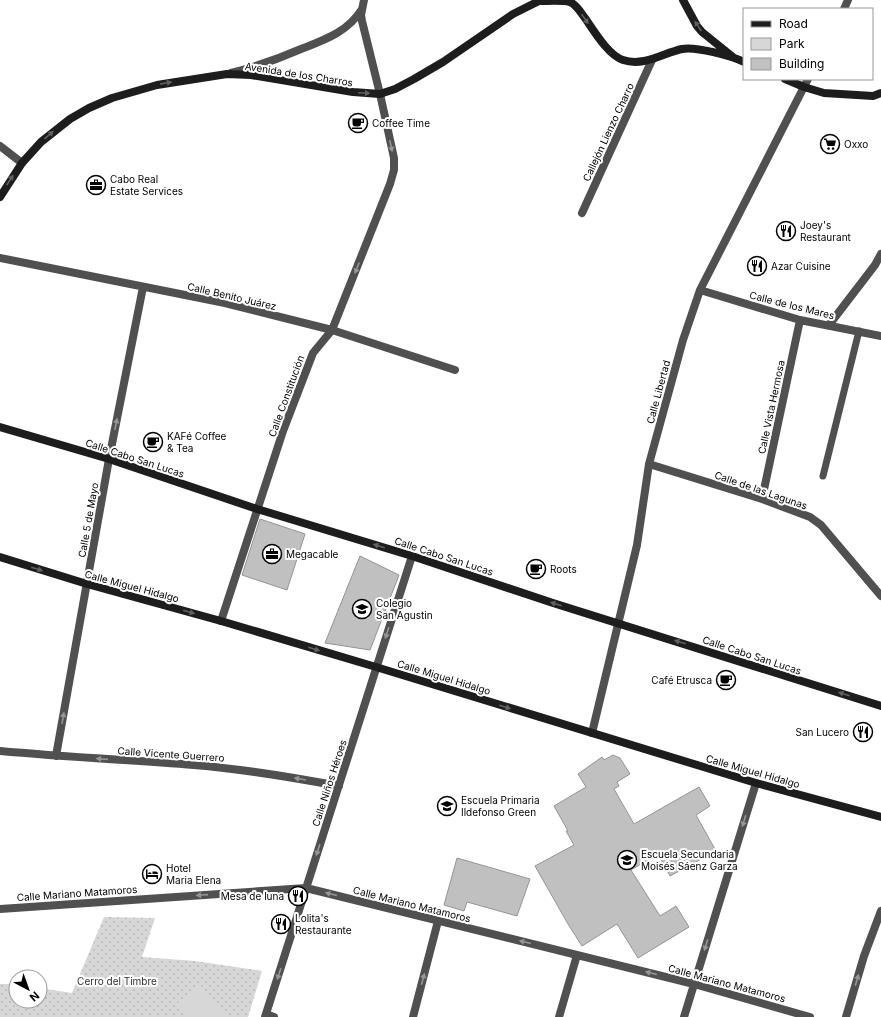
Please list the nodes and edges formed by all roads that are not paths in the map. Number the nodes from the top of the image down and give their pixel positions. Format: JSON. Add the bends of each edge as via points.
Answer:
{"nodes":[{"id":1,"x":364,"y":0,"type":"edge"},
{"id":2,"x":541,"y":0,"type":"edge"},
{"id":3,"x":683,"y":0,"type":"edge"},
{"id":4,"x":362,"y":8,"type":"junction"},
{"id":5,"x":735,"y":58,"type":"junction"},
{"id":6,"x":652,"y":60,"type":"junction"},
{"id":7,"x":743,"y":62,"type":"edge"},
{"id":8,"x":227,"y":74,"type":"junction"},
{"id":9,"x":790,"y":80,"type":"edge"},
{"id":10,"x":806,"y":83,"type":"edge"},
{"id":11,"x":881,"y":93,"type":"edge"},
{"id":12,"x":380,"y":94,"type":"junction"},
{"id":13,"x":0,"y":146,"type":"edge"},
{"id":14,"x":22,"y":163,"type":"junction"},
{"id":15,"x":0,"y":197,"type":"edge"},
{"id":16,"x":582,"y":213,"type":"dead end"},
{"id":17,"x":881,"y":254,"type":"edge"},
{"id":18,"x":0,"y":258,"type":"edge"},
{"id":19,"x":143,"y":287,"type":"junction"},
{"id":20,"x":700,"y":290,"type":"junction"},
{"id":21,"x":800,"y":320,"type":"junction"},
{"id":22,"x":829,"y":325,"type":"junction"},
{"id":23,"x":332,"y":330,"type":"junction"},
{"id":24,"x":859,"y":332,"type":"junction"},
{"id":25,"x":881,"y":336,"type":"edge"},
{"id":26,"x":456,"y":370,"type":"dead end"},
{"id":27,"x":0,"y":427,"type":"edge"},
{"id":28,"x":109,"y":459,"type":"junction"},
{"id":29,"x":649,"y":464,"type":"junction"},
{"id":30,"x":823,"y":476,"type":"dead end"},
{"id":31,"x":762,"y":499,"type":"junction"},
{"id":32,"x":258,"y":508,"type":"junction"},
{"id":33,"x":412,"y":556,"type":"junction"},
{"id":34,"x":0,"y":557,"type":"edge"},
{"id":35,"x":87,"y":584,"type":"junction"},
{"id":36,"x":881,"y":596,"type":"edge"},
{"id":37,"x":221,"y":621,"type":"junction"},
{"id":38,"x":619,"y":623,"type":"junction"},
{"id":39,"x":376,"y":667,"type":"junction"},
{"id":40,"x":881,"y":706,"type":"edge"},
{"id":41,"x":592,"y":733,"type":"junction"},
{"id":42,"x":0,"y":751,"type":"edge"},
{"id":43,"x":56,"y":756,"type":"junction"},
{"id":44,"x":756,"y":783,"type":"junction"},
{"id":45,"x":339,"y":786,"type":"junction"},
{"id":46,"x":881,"y":817,"type":"edge"},
{"id":47,"x":306,"y":888,"type":"junction"},
{"id":48,"x":0,"y":909,"type":"edge"},
{"id":49,"x":881,"y":910,"type":"edge"},
{"id":50,"x":438,"y":921,"type":"junction"},
{"id":51,"x":577,"y":955,"type":"junction"},
{"id":52,"x":694,"y":984,"type":"junction"},
{"id":53,"x":268,"y":1016,"type":"edge"},
{"id":54,"x":413,"y":1017,"type":"edge"},
{"id":55,"x":559,"y":1017,"type":"edge"},
{"id":56,"x":684,"y":1017,"type":"edge"},
{"id":57,"x":810,"y":1017,"type":"edge"},
{"id":58,"x":846,"y":1017,"type":"edge"}],
"edges":[{"from":1,"to":4,"type":"street"},
{"from":2,"to":6,"type":"main road","one_way":true,"via":[[570,2],[608,50],[623,60]]},
{"from":2,"to":12,"type":"main road","name":"Avenida de los Charros","via":[[513,14],[414,79]]},
{"from":5,"to":3,"type":"main road","one_way":true,"via":[[696,26]]},
{"from":4,"to":8,"type":"street","via":[[350,23],[334,36],[260,66]]},
{"from":4,"to":12,"type":"street","name":"Calle Constitución","via":[[362,21]]},
{"from":5,"to":6,"type":"main road","via":[[691,48]]},
{"from":5,"to":7,"type":"main road"},
{"from":6,"to":16,"type":"street","name":"Callejón Lienzo Charro"},
{"from":8,"to":12,"type":"main road","name":"Avenida de los Charros","one_way":true,"via":[[251,75]]},
{"from":14,"to":8,"type":"main road","name":"Avenida de los Charros","one_way":true,"via":[[56,129],[89,108],[112,98],[157,84]]},
{"from":9,"to":10,"type":"main road"},
{"from":10,"to":11,"type":"main road","via":[[824,93],[873,96]]},
{"from":10,"to":20,"type":"street","name":"Calle Libertad"},
{"from":12,"to":23,"type":"street","name":"Calle Constitución","one_way":true,"via":[[394,158],[394,170]]},
{"from":13,"to":14,"type":"street"},
{"from":15,"to":14,"type":"main road","name":"Avenida de los Charros","one_way":true},
{"from":17,"to":22,"type":"street"},
{"from":18,"to":19,"type":"street","name":"Calle Benito Juárez"},
{"from":19,"to":23,"type":"street","name":"Calle Benito Juárez","via":[[225,303]]},
{"from":28,"to":19,"type":"street","name":"Calle 5 de Mayo","one_way":true},
{"from":20,"to":21,"type":"street","name":"Calle de los Mares"},
{"from":20,"to":29,"type":"street","name":"Calle Libertad","via":[[683,340]]},
{"from":21,"to":22,"type":"street","name":"Calle de los Mares"},
{"from":21,"to":31,"type":"street","name":"Calle Vista Hermosa"},
{"from":22,"to":24,"type":"street","name":"Calle de los Mares"},
{"from":23,"to":26,"type":"street","name":"Calle Benito Juárez"},
{"from":23,"to":32,"type":"street","name":"Calle Constitución","via":[[313,353],[283,431]]},
{"from":24,"to":25,"type":"street","name":"Calle de los Mares"},
{"from":24,"to":30,"type":"lane"},
{"from":27,"to":28,"type":"main road","name":"Calle Cabo San Lucas"},
{"from":28,"to":32,"type":"main road","name":"Calle Cabo San Lucas"},
{"from":28,"to":35,"type":"street","name":"Calle 5 de Mayo"},
{"from":29,"to":31,"type":"street","name":"Calle de las Lagunas"},
{"from":29,"to":38,"type":"street","name":"Calle Libertad","via":[[637,545]]},
{"from":31,"to":36,"type":"street","name":"Calle de las Lagunas","via":[[810,517],[821,525]]},
{"from":33,"to":32,"type":"main road","name":"Calle Cabo San Lucas","one_way":true},
{"from":32,"to":37,"type":"street","name":"Calle Constitución"},
{"from":38,"to":33,"type":"main road","name":"Calle Cabo San Lucas","one_way":true},
{"from":33,"to":39,"type":"street","name":"Calle Niños Héroes","one_way":true},
{"from":34,"to":35,"type":"main road","name":"Calle Miguel Hidalgo","one_way":true},
{"from":35,"to":37,"type":"main road","name":"Calle Miguel Hidalgo","one_way":true},
{"from":43,"to":35,"type":"street","name":"Calle 5 de Mayo","one_way":true},
{"from":37,"to":39,"type":"main road","name":"Calle Miguel Hidalgo","one_way":true},
{"from":40,"to":38,"type":"main road","name":"Calle Cabo San Lucas","one_way":true},
{"from":38,"to":41,"type":"street","name":"Calle Libertad"},
{"from":39,"to":41,"type":"main road","name":"Calle Miguel Hidalgo","one_way":true},
{"from":39,"to":45,"type":"street","name":"Calle Niños Héroes"},
{"from":41,"to":44,"type":"main road","name":"Calle Miguel Hidalgo"},
{"from":42,"to":43,"type":"street","name":"Calle Vicente Guerrero"},
{"from":45,"to":43,"type":"street","name":"Calle Vicente Guerrero","one_way":true,"via":[[273,774],[195,765]]},
{"from":44,"to":46,"type":"main road","name":"Calle Miguel Hidalgo"},
{"from":44,"to":52,"type":"street","one_way":true},
{"from":45,"to":47,"type":"street","name":"Calle Niños Héroes","one_way":true},
{"from":47,"to":48,"type":"street","name":"Calle Mariano Matamoros","one_way":true},
{"from":50,"to":47,"type":"street","name":"Calle Mariano Matamoros","one_way":true},
{"from":47,"to":53,"type":"street","name":"Calle Niños Héroes","one_way":true},
{"from":58,"to":49,"type":"street","one_way":true},
{"from":51,"to":50,"type":"street","name":"Calle Mariano Matamoros","one_way":true},
{"from":54,"to":50,"type":"street","one_way":true},
{"from":52,"to":51,"type":"street","name":"Calle Mariano Matamoros","one_way":true},
{"from":51,"to":55,"type":"street"},
{"from":52,"to":56,"type":"street"},
{"from":52,"to":57,"type":"street","name":"Calle Mariano Matamoros"}]}
